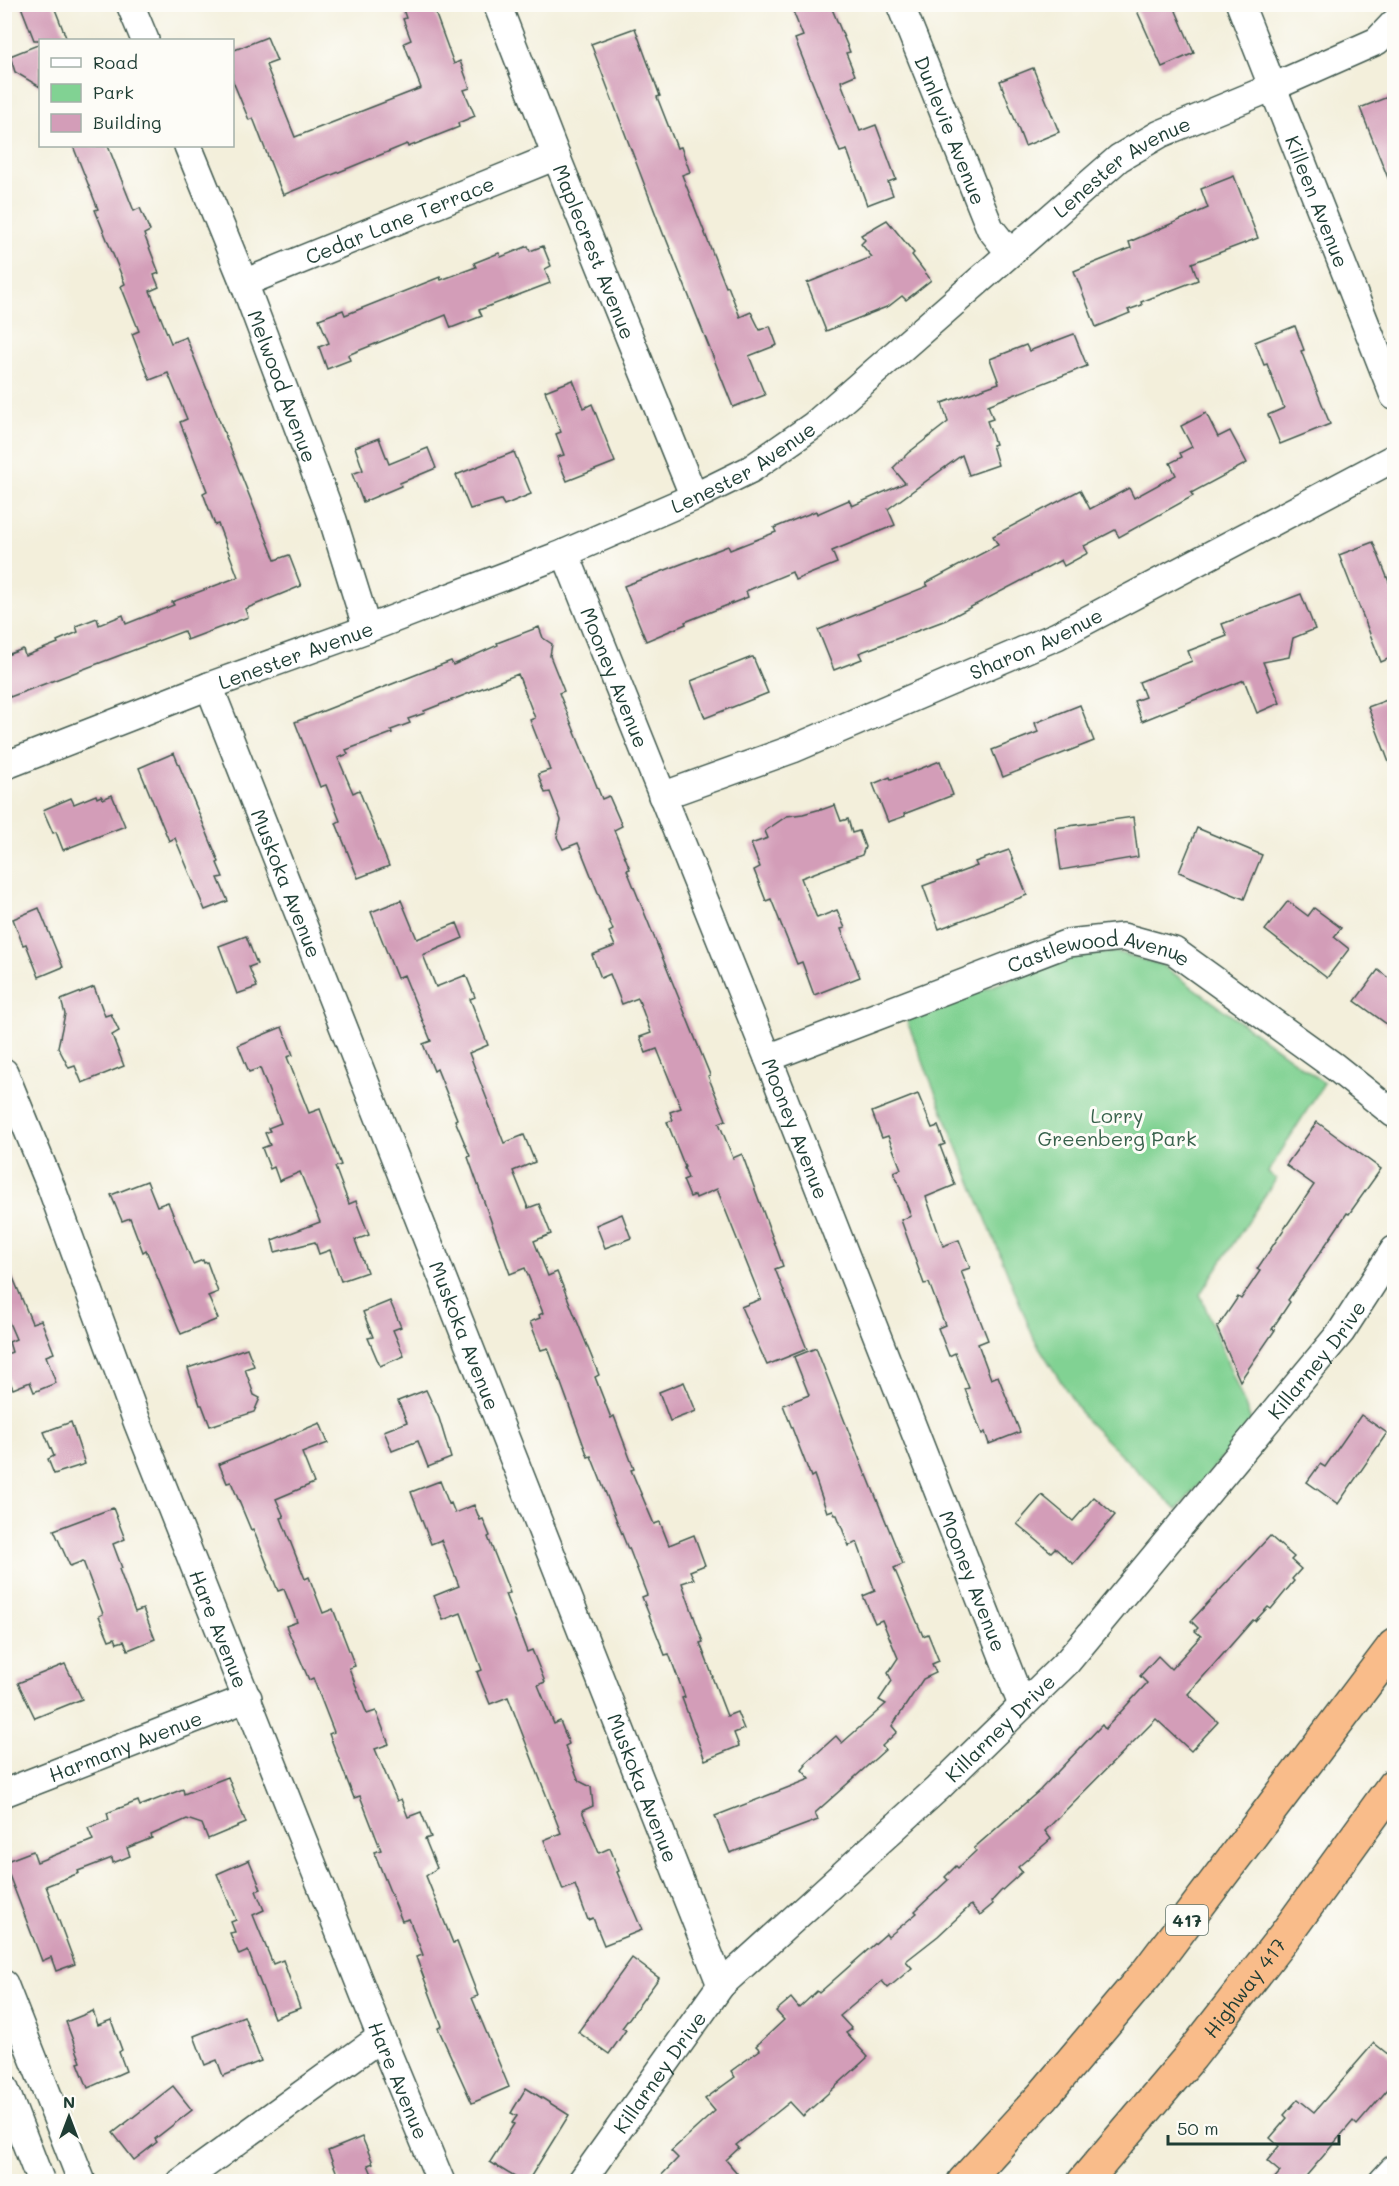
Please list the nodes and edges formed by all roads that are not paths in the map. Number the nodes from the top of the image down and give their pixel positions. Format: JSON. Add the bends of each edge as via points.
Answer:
{"nodes":[{"id":1,"x":130,"y":4,"type":"edge"},
{"id":2,"x":497,"y":4,"type":"edge"},
{"id":3,"x":900,"y":4,"type":"edge"},
{"id":4,"x":1240,"y":4,"type":"edge"},
{"id":5,"x":1395,"y":23,"type":"edge"},
{"id":6,"x":145,"y":39,"type":"edge"},
{"id":7,"x":1273,"y":87,"type":"junction"},
{"id":8,"x":188,"y":147,"type":"edge"},
{"id":9,"x":556,"y":156,"type":"junction"},
{"id":10,"x":1010,"y":252,"type":"junction"},
{"id":11,"x":244,"y":283,"type":"junction"},
{"id":12,"x":1395,"y":396,"type":"edge"},
{"id":13,"x":1395,"y":458,"type":"edge"},
{"id":14,"x":694,"y":497,"type":"junction"},
{"id":15,"x":566,"y":553,"type":"junction"},
{"id":16,"x":367,"y":629,"type":"junction"},
{"id":17,"x":209,"y":686,"type":"junction"},
{"id":18,"x":4,"y":766,"type":"edge"},
{"id":19,"x":662,"y":796,"type":"junction"},
{"id":20,"x":768,"y":1058,"type":"junction"},
{"id":21,"x":4,"y":1072,"type":"edge"},
{"id":22,"x":1395,"y":1114,"type":"edge"},
{"id":23,"x":1395,"y":1250,"type":"edge"},
{"id":24,"x":1395,"y":1646,"type":"edge"},
{"id":25,"x":248,"y":1698,"type":"junction"},
{"id":26,"x":1022,"y":1705,"type":"junction"},
{"id":27,"x":1395,"y":1785,"type":"edge"},
{"id":28,"x":4,"y":1793,"type":"edge"},
{"id":29,"x":4,"y":1984,"type":"edge"},
{"id":30,"x":721,"y":1985,"type":"junction"},
{"id":31,"x":381,"y":2037,"type":"junction"},
{"id":32,"x":4,"y":2087,"type":"edge"},
{"id":33,"x":1395,"y":2169,"type":"edge"},
{"id":34,"x":41,"y":2181,"type":"edge"},
{"id":35,"x":82,"y":2181,"type":"edge"},
{"id":36,"x":181,"y":2181,"type":"edge"},
{"id":37,"x":441,"y":2181,"type":"edge"},
{"id":38,"x":581,"y":2181,"type":"edge"},
{"id":39,"x":964,"y":2181,"type":"edge"},
{"id":40,"x":1084,"y":2181,"type":"edge"},
{"id":41,"x":1382,"y":2181,"type":"edge"}],
"edges":[{"from":1,"to":6,"type":"street"},
{"from":2,"to":9,"type":"street","name":"Maplecrest Avenue"},
{"from":3,"to":10,"type":"street","name":"Dunlevie Avenue","via":[[990,228]]},
{"from":4,"to":7,"type":"street","name":"Killeen Avenue"},
{"from":5,"to":7,"type":"street","name":"Lenester Avenue","via":[[1377,41]]},
{"from":7,"to":10,"type":"street","name":"Lenester Avenue","via":[[1160,134],[1119,158]]},
{"from":7,"to":12,"type":"street","name":"Killeen Avenue"},
{"from":8,"to":11,"type":"street","name":"Melwood Avenue"},
{"from":9,"to":11,"type":"street","name":"Cedar Lane Terrace"},
{"from":9,"to":14,"type":"street","name":"Maplecrest Avenue"},
{"from":10,"to":14,"type":"street","name":"Lenester Avenue","via":[[814,426],[751,469]]},
{"from":11,"to":16,"type":"street","name":"Melwood Avenue","via":[[333,520]]},
{"from":13,"to":19,"type":"street","name":"Sharon Avenue","via":[[1057,636],[793,749]]},
{"from":14,"to":15,"type":"street","name":"Lenester Avenue"},
{"from":15,"to":16,"type":"street","name":"Lenester Avenue"},
{"from":15,"to":19,"type":"street","name":"Mooney Avenue"},
{"from":16,"to":17,"type":"street","name":"Lenester Avenue"},
{"from":17,"to":18,"type":"street","name":"Lenester Avenue"},
{"from":17,"to":30,"type":"street","name":"Muskoka Avenue"},
{"from":19,"to":20,"type":"street","name":"Mooney Avenue"},
{"from":20,"to":22,"type":"street","name":"Castlewood Avenue","via":[[1068,943],[1123,937],[1173,951]]},
{"from":20,"to":26,"type":"street","name":"Mooney Avenue"},
{"from":21,"to":25,"type":"street","name":"Hare Avenue"},
{"from":23,"to":26,"type":"street","name":"Killarney Drive","via":[[1341,1332],[1068,1660]]},
{"from":24,"to":39,"type":"highway","number":"417","via":[[1147,1973],[1042,2097]]},
{"from":25,"to":28,"type":"street","name":"Harmany Avenue"},
{"from":25,"to":31,"type":"street","name":"Hare Avenue"},
{"from":26,"to":30,"type":"street","name":"Killarney Drive","via":[[937,1789]]},
{"from":27,"to":40,"type":"highway","name":"Highway 417","via":[[1221,2019]]},
{"from":29,"to":35,"type":"street"},
{"from":30,"to":38,"type":"street","name":"Killarney Drive"},
{"from":31,"to":36,"type":"street"},
{"from":31,"to":37,"type":"street","name":"Hare Avenue"},
{"from":32,"to":34,"type":"street"},
{"from":33,"to":41,"type":"street"}]}
